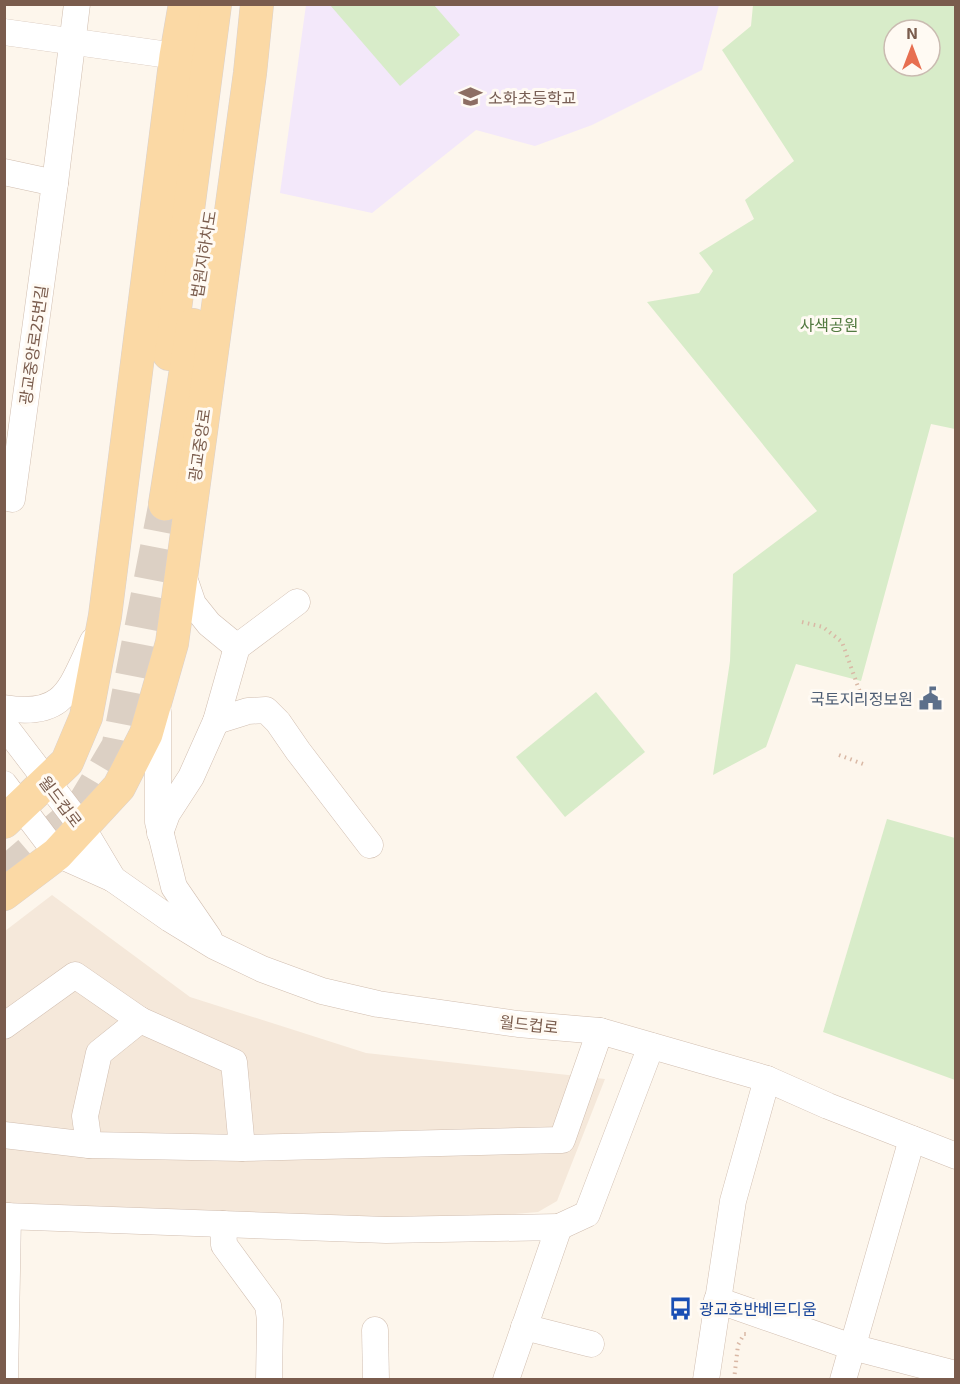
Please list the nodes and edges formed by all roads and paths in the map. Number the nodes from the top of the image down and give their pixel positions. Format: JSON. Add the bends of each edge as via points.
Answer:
{"nodes":[{"id":1,"x":77,"y":4,"type":"edge"},
{"id":2,"x":185,"y":4,"type":"edge"},
{"id":3,"x":215,"y":4,"type":"edge"},
{"id":4,"x":239,"y":4,"type":"edge"},
{"id":5,"x":257,"y":4,"type":"edge"},
{"id":6,"x":4,"y":32,"type":"edge"},
{"id":7,"x":73,"y":43,"type":"junction"},
{"id":8,"x":176,"y":56,"type":"junction"},
{"id":9,"x":4,"y":172,"type":"edge"},
{"id":10,"x":55,"y":183,"type":"junction"},
{"id":11,"x":4,"y":497,"type":"edge"},
{"id":12,"x":182,"y":571,"type":"junction"},
{"id":13,"x":297,"y":602,"type":"dead end"},
{"id":14,"x":105,"y":616,"type":"junction"},
{"id":15,"x":802,"y":622,"type":"dead end"},
{"id":16,"x":237,"y":647,"type":"junction"},
{"id":17,"x":158,"y":693,"type":"junction"},
{"id":18,"x":861,"y":695,"type":"dead end"},
{"id":19,"x":4,"y":708,"type":"edge"},
{"id":20,"x":216,"y":721,"type":"junction"},
{"id":21,"x":4,"y":725,"type":"edge"},
{"id":22,"x":839,"y":755,"type":"dead end"},
{"id":23,"x":863,"y":764,"type":"dead end"},
{"id":24,"x":47,"y":782,"type":"junction"},
{"id":25,"x":10,"y":804,"type":"edge"},
{"id":26,"x":82,"y":827,"type":"junction"},
{"id":27,"x":160,"y":833,"type":"junction"},
{"id":28,"x":370,"y":845,"type":"dead end"},
{"id":29,"x":57,"y":854,"type":"junction"},
{"id":30,"x":113,"y":879,"type":"junction"},
{"id":31,"x":4,"y":894,"type":"edge"},
{"id":32,"x":214,"y":946,"type":"junction"},
{"id":33,"x":140,"y":1020,"type":"junction"},
{"id":34,"x":4,"y":1026,"type":"edge"},
{"id":35,"x":600,"y":1031,"type":"junction"},
{"id":36,"x":651,"y":1046,"type":"junction"},
{"id":37,"x":767,"y":1079,"type":"junction"},
{"id":38,"x":4,"y":1135,"type":"edge"},
{"id":39,"x":912,"y":1139,"type":"junction"},
{"id":40,"x":89,"y":1145,"type":"junction"},
{"id":41,"x":242,"y":1148,"type":"junction"},
{"id":42,"x":956,"y":1156,"type":"edge"},
{"id":43,"x":6,"y":1216,"type":"edge"},
{"id":44,"x":223,"y":1224,"type":"junction"},
{"id":45,"x":559,"y":1227,"type":"junction"},
{"id":46,"x":717,"y":1300,"type":"junction"},
{"id":47,"x":524,"y":1327,"type":"junction"},
{"id":48,"x":375,"y":1330,"type":"dead end"},
{"id":49,"x":591,"y":1344,"type":"dead end"},
{"id":50,"x":738,"y":1345,"type":"dead end"},
{"id":51,"x":852,"y":1347,"type":"junction"},
{"id":52,"x":956,"y":1374,"type":"edge"},
{"id":53,"x":6,"y":1380,"type":"edge"},
{"id":54,"x":268,"y":1380,"type":"edge"},
{"id":55,"x":376,"y":1380,"type":"edge"},
{"id":56,"x":506,"y":1380,"type":"edge"},
{"id":57,"x":706,"y":1380,"type":"edge"},
{"id":58,"x":735,"y":1380,"type":"edge"},
{"id":59,"x":843,"y":1380,"type":"edge"}],
"edges":[{"from":1,"to":7,"type":"street","name":"광교중앙로25번길"},
{"from":2,"to":8,"type":"main road"},
{"from":3,"to":4,"type":"main road","name":"법원지하차도","via":[[158,501],[225,113]]},
{"from":5,"to":12,"type":"main road","name":"광교중앙로"},
{"from":6,"to":7,"type":"street"},
{"from":7,"to":8,"type":"street"},
{"from":7,"to":10,"type":"street","name":"광교중앙로25번길"},
{"from":8,"to":14,"type":"main road"},
{"from":9,"to":10,"type":"street"},
{"from":10,"to":11,"type":"street","name":"광교중앙로25번길","via":[[12,499]]},
{"from":12,"to":16,"type":"street","via":[[193,604],[209,624]]},
{"from":12,"to":17,"type":"main road","name":"광교중앙로","via":[[172,643]]},
{"from":13,"to":16,"type":"street"},
{"from":14,"to":19,"type":"street","via":[[67,693],[47,709]]},
{"from":14,"to":24,"type":"main road","via":[[86,717],[67,762]]},
{"from":15,"to":18,"type":"path","via":[[823,627],[842,642]]},
{"from":16,"to":20,"type":"street"},
{"from":17,"to":26,"type":"main road","name":"광교중앙로","via":[[146,734],[119,787]]},
{"from":17,"to":27,"type":"street"},
{"from":20,"to":27,"type":"street"},
{"from":20,"to":28,"type":"street","via":[[266,710]]},
{"from":21,"to":24,"type":"street","name":"월드컵로"},
{"from":22,"to":23,"type":"path"},
{"from":24,"to":25,"type":"main road"},
{"from":24,"to":26,"type":"street","name":"월드컵로"},
{"from":25,"to":29,"type":"street","name":"월드컵로"},
{"from":26,"to":29,"type":"main road","name":"광교중앙로"},
{"from":26,"to":30,"type":"street","name":"월드컵로"},
{"from":27,"to":32,"type":"street","via":[[174,887]]},
{"from":29,"to":30,"type":"street","name":"월드컵로"},
{"from":29,"to":31,"type":"main road","name":"광교중앙로"},
{"from":30,"to":32,"type":"street","name":"월드컵로"},
{"from":32,"to":35,"type":"street","name":"월드컵로","via":[[322,991],[378,1004]]},
{"from":33,"to":34,"type":"street","via":[[75,975]]},
{"from":33,"to":40,"type":"street","via":[[99,1053],[85,1116]]},
{"from":33,"to":41,"type":"street","via":[[234,1062]]},
{"from":35,"to":36,"type":"street","name":"월드컵로"},
{"from":35,"to":41,"type":"street","via":[[561,1140]]},
{"from":36,"to":37,"type":"street","name":"월드컵로"},
{"from":36,"to":45,"type":"street","via":[[587,1214]]},
{"from":37,"to":39,"type":"street","name":"월드컵로"},
{"from":37,"to":46,"type":"street","via":[[733,1201]]},
{"from":38,"to":40,"type":"street"},
{"from":39,"to":42,"type":"street","name":"월드컵로"},
{"from":39,"to":51,"type":"street"},
{"from":40,"to":41,"type":"street"},
{"from":43,"to":44,"type":"street"},
{"from":43,"to":53,"type":"street"},
{"from":44,"to":45,"type":"street","via":[[386,1230]]},
{"from":44,"to":54,"type":"street","via":[[224,1245],[268,1305]]},
{"from":45,"to":47,"type":"street"},
{"from":46,"to":51,"type":"street"},
{"from":46,"to":57,"type":"street"},
{"from":47,"to":49,"type":"street"},
{"from":47,"to":56,"type":"street"},
{"from":48,"to":55,"type":"street"},
{"from":50,"to":58,"type":"path"},
{"from":51,"to":52,"type":"street"},
{"from":51,"to":59,"type":"street"}]}
